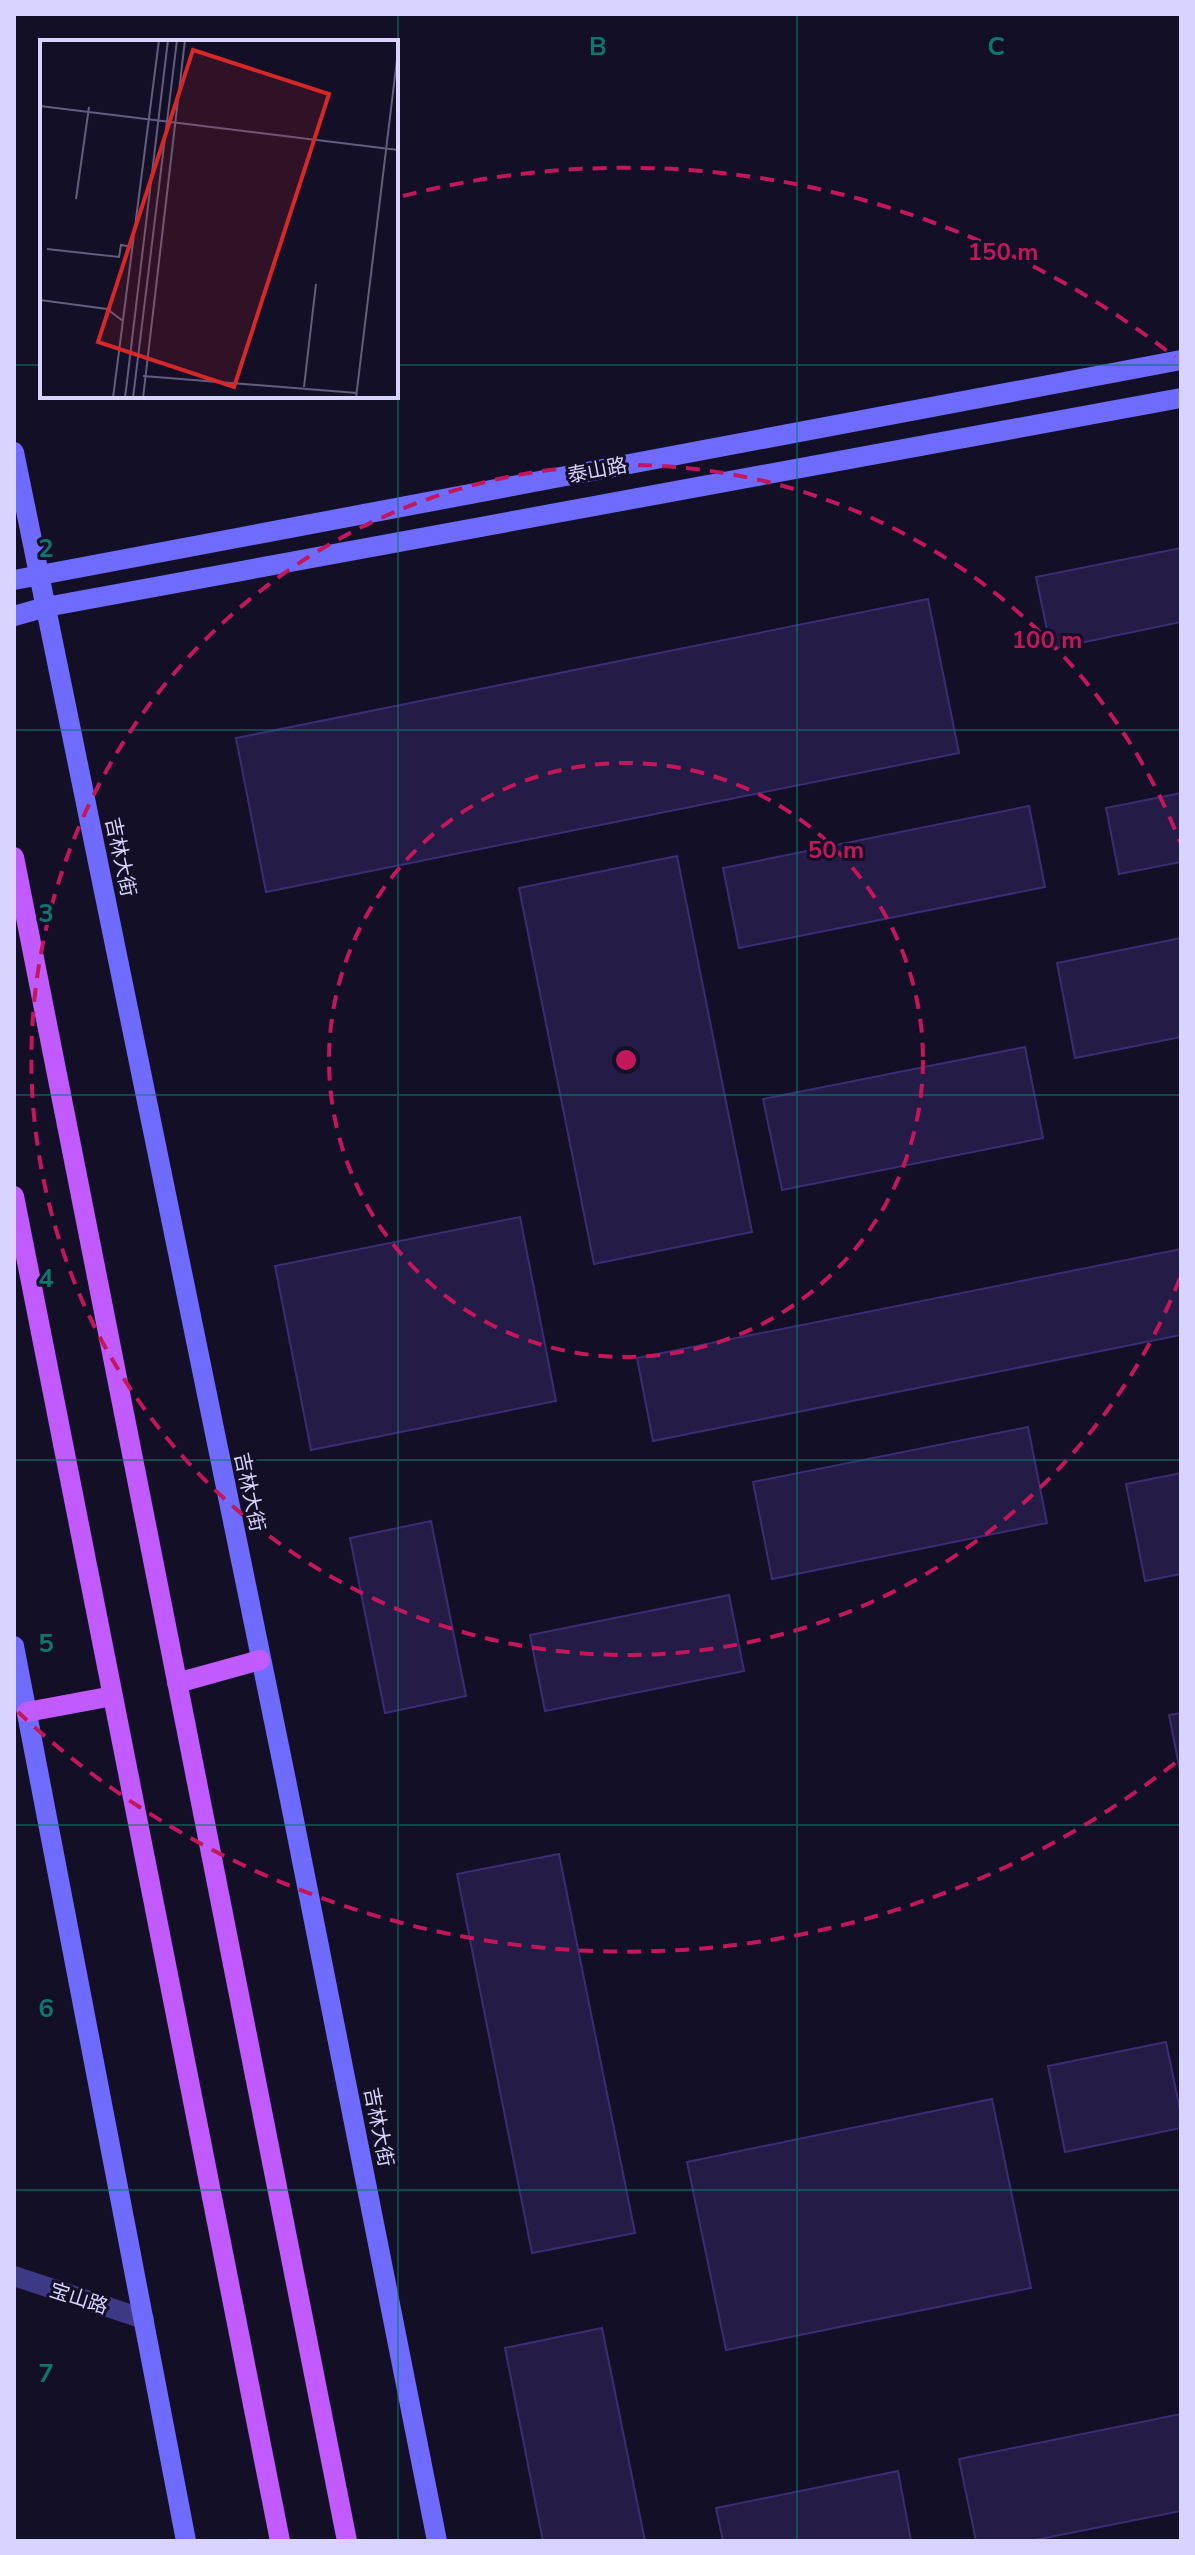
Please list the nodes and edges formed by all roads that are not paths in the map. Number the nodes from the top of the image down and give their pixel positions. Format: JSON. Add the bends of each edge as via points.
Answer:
{"nodes":[{"id":1,"x":1181,"y":360,"type":"edge"},
{"id":2,"x":1181,"y":398,"type":"edge"},
{"id":3,"x":14,"y":452,"type":"edge"},
{"id":4,"x":38,"y":575,"type":"junction"},
{"id":5,"x":14,"y":580,"type":"edge"},
{"id":6,"x":46,"y":607,"type":"junction"},
{"id":7,"x":14,"y":616,"type":"edge"},
{"id":8,"x":14,"y":857,"type":"edge"},
{"id":9,"x":14,"y":1196,"type":"edge"},
{"id":10,"x":14,"y":1646,"type":"edge"},
{"id":11,"x":260,"y":1660,"type":"junction"},
{"id":12,"x":177,"y":1683,"type":"junction"},
{"id":13,"x":113,"y":1696,"type":"junction"},
{"id":14,"x":20,"y":1713,"type":"edge"},
{"id":15,"x":14,"y":2276,"type":"edge"},
{"id":16,"x":144,"y":2319,"type":"junction"},
{"id":17,"x":186,"y":2541,"type":"edge"},
{"id":18,"x":280,"y":2541,"type":"edge"},
{"id":19,"x":347,"y":2541,"type":"edge"},
{"id":20,"x":437,"y":2541,"type":"edge"}],
"edges":[{"from":1,"to":4,"type":"street","name":"泰山路"},
{"from":2,"to":6,"type":"street","name":"泰山路"},
{"from":3,"to":4,"type":"street","name":"吉林大街"},
{"from":4,"to":5,"type":"street","name":"泰山路"},
{"from":4,"to":6,"type":"street","name":"吉林大街"},
{"from":6,"to":7,"type":"street","name":"泰山路"},
{"from":6,"to":11,"type":"street","name":"吉林大街"},
{"from":8,"to":12,"type":"main road"},
{"from":9,"to":13,"type":"main road"},
{"from":10,"to":14,"type":"street"},
{"from":11,"to":12,"type":"main road"},
{"from":11,"to":20,"type":"street","name":"吉林大街"},
{"from":12,"to":19,"type":"main road"},
{"from":13,"to":14,"type":"main road"},
{"from":13,"to":18,"type":"main road"},
{"from":14,"to":16,"type":"street"},
{"from":15,"to":16,"type":"street","name":"宝山路"},
{"from":16,"to":17,"type":"street"}]}
